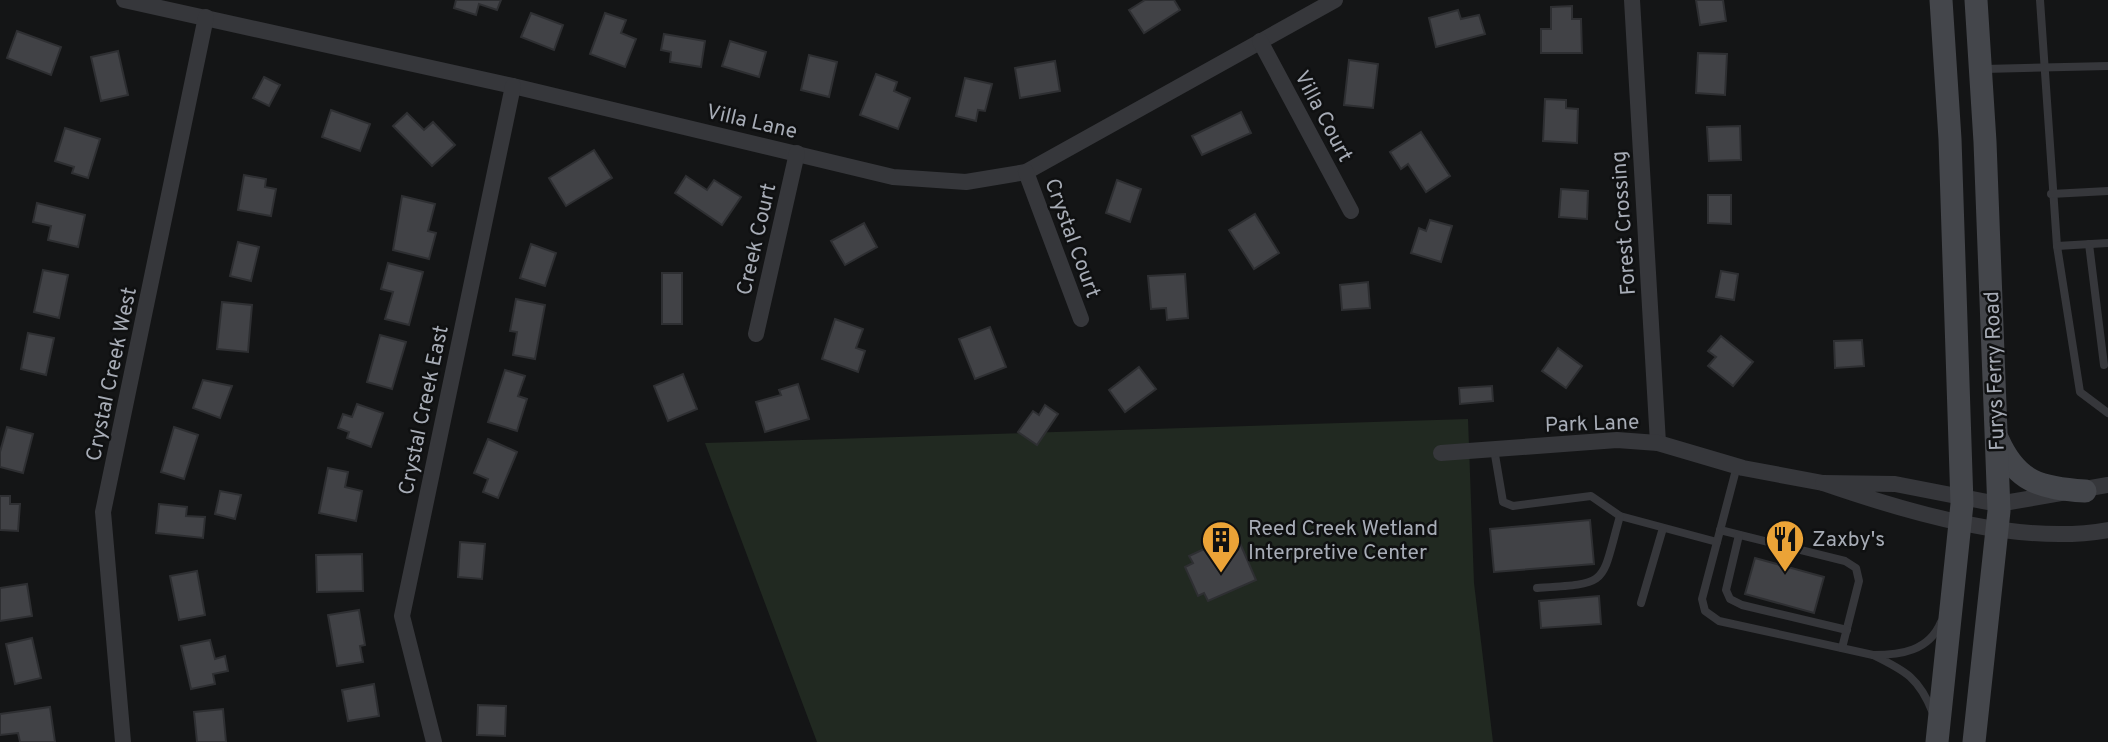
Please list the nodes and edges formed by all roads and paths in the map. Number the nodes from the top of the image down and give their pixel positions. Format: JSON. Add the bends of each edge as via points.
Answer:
{"nodes":[{"id":1,"x":124,"y":0,"type":"edge"},
{"id":2,"x":1335,"y":0,"type":"edge"},
{"id":3,"x":1632,"y":0,"type":"edge"},
{"id":4,"x":1941,"y":0,"type":"edge"},
{"id":5,"x":1976,"y":0,"type":"edge"},
{"id":6,"x":2040,"y":0,"type":"edge"},
{"id":7,"x":206,"y":17,"type":"junction"},
{"id":8,"x":1260,"y":41,"type":"junction"},
{"id":9,"x":2108,"y":66,"type":"edge"},
{"id":10,"x":2044,"y":68,"type":"junction"},
{"id":11,"x":1981,"y":69,"type":"junction"},
{"id":12,"x":513,"y":86,"type":"junction"},
{"id":13,"x":797,"y":153,"type":"junction"},
{"id":14,"x":1026,"y":172,"type":"junction"},
{"id":15,"x":2108,"y":191,"type":"edge"},
{"id":16,"x":2051,"y":194,"type":"junction"},
{"id":17,"x":1351,"y":211,"type":"dead end"},
{"id":18,"x":2108,"y":243,"type":"edge"},
{"id":19,"x":2089,"y":244,"type":"junction"},
{"id":20,"x":2057,"y":246,"type":"junction"},
{"id":21,"x":1081,"y":318,"type":"dead end"},
{"id":22,"x":756,"y":334,"type":"dead end"},
{"id":23,"x":2104,"y":365,"type":"dead end"},
{"id":24,"x":2108,"y":413,"type":"edge"},
{"id":25,"x":1996,"y":436,"type":"junction"},
{"id":26,"x":1658,"y":443,"type":"junction"},
{"id":27,"x":1494,"y":449,"type":"junction"},
{"id":28,"x":1441,"y":453,"type":"dead end"},
{"id":29,"x":1737,"y":466,"type":"junction"},
{"id":30,"x":1823,"y":483,"type":"junction"},
{"id":31,"x":2108,"y":485,"type":"edge"},
{"id":32,"x":2085,"y":491,"type":"junction"},
{"id":33,"x":1962,"y":495,"type":"junction"},
{"id":34,"x":1619,"y":516,"type":"junction"},
{"id":35,"x":1998,"y":516,"type":"junction"},
{"id":36,"x":1961,"y":520,"type":"junction"},
{"id":37,"x":1663,"y":528,"type":"junction"},
{"id":38,"x":1720,"y":530,"type":"junction"},
{"id":39,"x":2108,"y":530,"type":"edge"},
{"id":40,"x":1739,"y":535,"type":"junction"},
{"id":41,"x":1717,"y":542,"type":"junction"},
{"id":42,"x":1537,"y":588,"type":"dead end"},
{"id":43,"x":1953,"y":593,"type":"junction"},
{"id":44,"x":1642,"y":603,"type":"dead end"},
{"id":45,"x":1847,"y":630,"type":"junction"},
{"id":46,"x":1842,"y":648,"type":"junction"},
{"id":47,"x":1873,"y":654,"type":"junction"},
{"id":48,"x":1938,"y":735,"type":"edge"},
{"id":49,"x":122,"y":742,"type":"edge"},
{"id":50,"x":434,"y":742,"type":"edge"},
{"id":51,"x":1974,"y":742,"type":"edge"}],
"edges":[{"from":1,"to":7,"type":"street","name":"Villa Lane"},
{"from":2,"to":8,"type":"street","name":"Villa Lane"},
{"from":3,"to":26,"type":"street","name":"Forest Crossing"},
{"from":4,"to":33,"type":"main road","name":"Furys Ferry Road"},
{"from":5,"to":11,"type":"main road","name":"Furys Ferry Road"},
{"from":6,"to":10,"type":"lane"},
{"from":7,"to":12,"type":"street","name":"Villa Lane"},
{"from":7,"to":49,"type":"street","name":"Crystal Creek West","via":[[103,512]]},
{"from":8,"to":14,"type":"street","name":"Villa Lane"},
{"from":8,"to":17,"type":"street","name":"Villa Court"},
{"from":9,"to":10,"type":"lane"},
{"from":10,"to":11,"type":"lane"},
{"from":10,"to":16,"type":"lane"},
{"from":11,"to":25,"type":"main road","name":"Furys Ferry Road"},
{"from":12,"to":13,"type":"street","name":"Villa Lane"},
{"from":12,"to":50,"type":"street","name":"Crystal Creek East","via":[[402,616]]},
{"from":13,"to":14,"type":"street","name":"Villa Lane","via":[[894,177],[966,182]]},
{"from":13,"to":22,"type":"street","name":"Creek Court"},
{"from":14,"to":21,"type":"street","name":"Crystal Court"},
{"from":15,"to":16,"type":"lane"},
{"from":16,"to":20,"type":"lane"},
{"from":18,"to":19,"type":"lane"},
{"from":19,"to":20,"type":"lane"},
{"from":19,"to":23,"type":"lane"},
{"from":20,"to":24,"type":"lane","via":[[2080,392]]},
{"from":25,"to":32,"type":"main road","via":[[2006,457],[2025,478],[2051,489]]},
{"from":25,"to":35,"type":"main road","name":"Furys Ferry Road"},
{"from":26,"to":27,"type":"street","name":"Park Lane","via":[[1616,440]]},
{"from":26,"to":29,"type":"street","name":"Park Lane"},
{"from":27,"to":28,"type":"street","name":"Park Lane"},
{"from":27,"to":34,"type":"lane","via":[[1503,502],[1513,506],[1591,496]]},
{"from":29,"to":30,"type":"street","name":"Park Lane"},
{"from":29,"to":38,"type":"lane"},
{"from":30,"to":33,"type":"street","name":"Park Lane","via":[[1895,484]]},
{"from":30,"to":36,"type":"street","name":"Park Lane","via":[[1898,509]]},
{"from":31,"to":32,"type":"street"},
{"from":32,"to":35,"type":"street"},
{"from":33,"to":35,"type":"street","name":"Park Lane"},
{"from":33,"to":36,"type":"main road","name":"Furys Ferry Road"},
{"from":34,"to":37,"type":"lane"},
{"from":34,"to":42,"type":"lane","via":[[1597,580],[1589,585]]},
{"from":35,"to":36,"type":"street","name":"Park Lane"},
{"from":35,"to":39,"type":"street","via":[[2016,533]]},
{"from":35,"to":51,"type":"main road","name":"Furys Ferry Road"},
{"from":36,"to":43,"type":"main road","name":"Furys Ferry Road"},
{"from":37,"to":41,"type":"lane"},
{"from":37,"to":44,"type":"lane"},
{"from":38,"to":40,"type":"lane"},
{"from":38,"to":41,"type":"lane"},
{"from":40,"to":45,"type":"lane","via":[[1845,561],[1856,568],[1859,581]]},
{"from":40,"to":45,"type":"lane","via":[[1726,590],[1730,599]]},
{"from":41,"to":46,"type":"lane","via":[[1702,599],[1705,611],[1719,621]]},
{"from":43,"to":47,"type":"lane","via":[[1938,629],[1925,643],[1904,654]]},
{"from":43,"to":48,"type":"main road","name":"Furys Ferry Road"},
{"from":45,"to":46,"type":"lane"},
{"from":46,"to":47,"type":"lane"},
{"from":47,"to":48,"type":"lane","via":[[1914,678],[1925,692]]}]}
